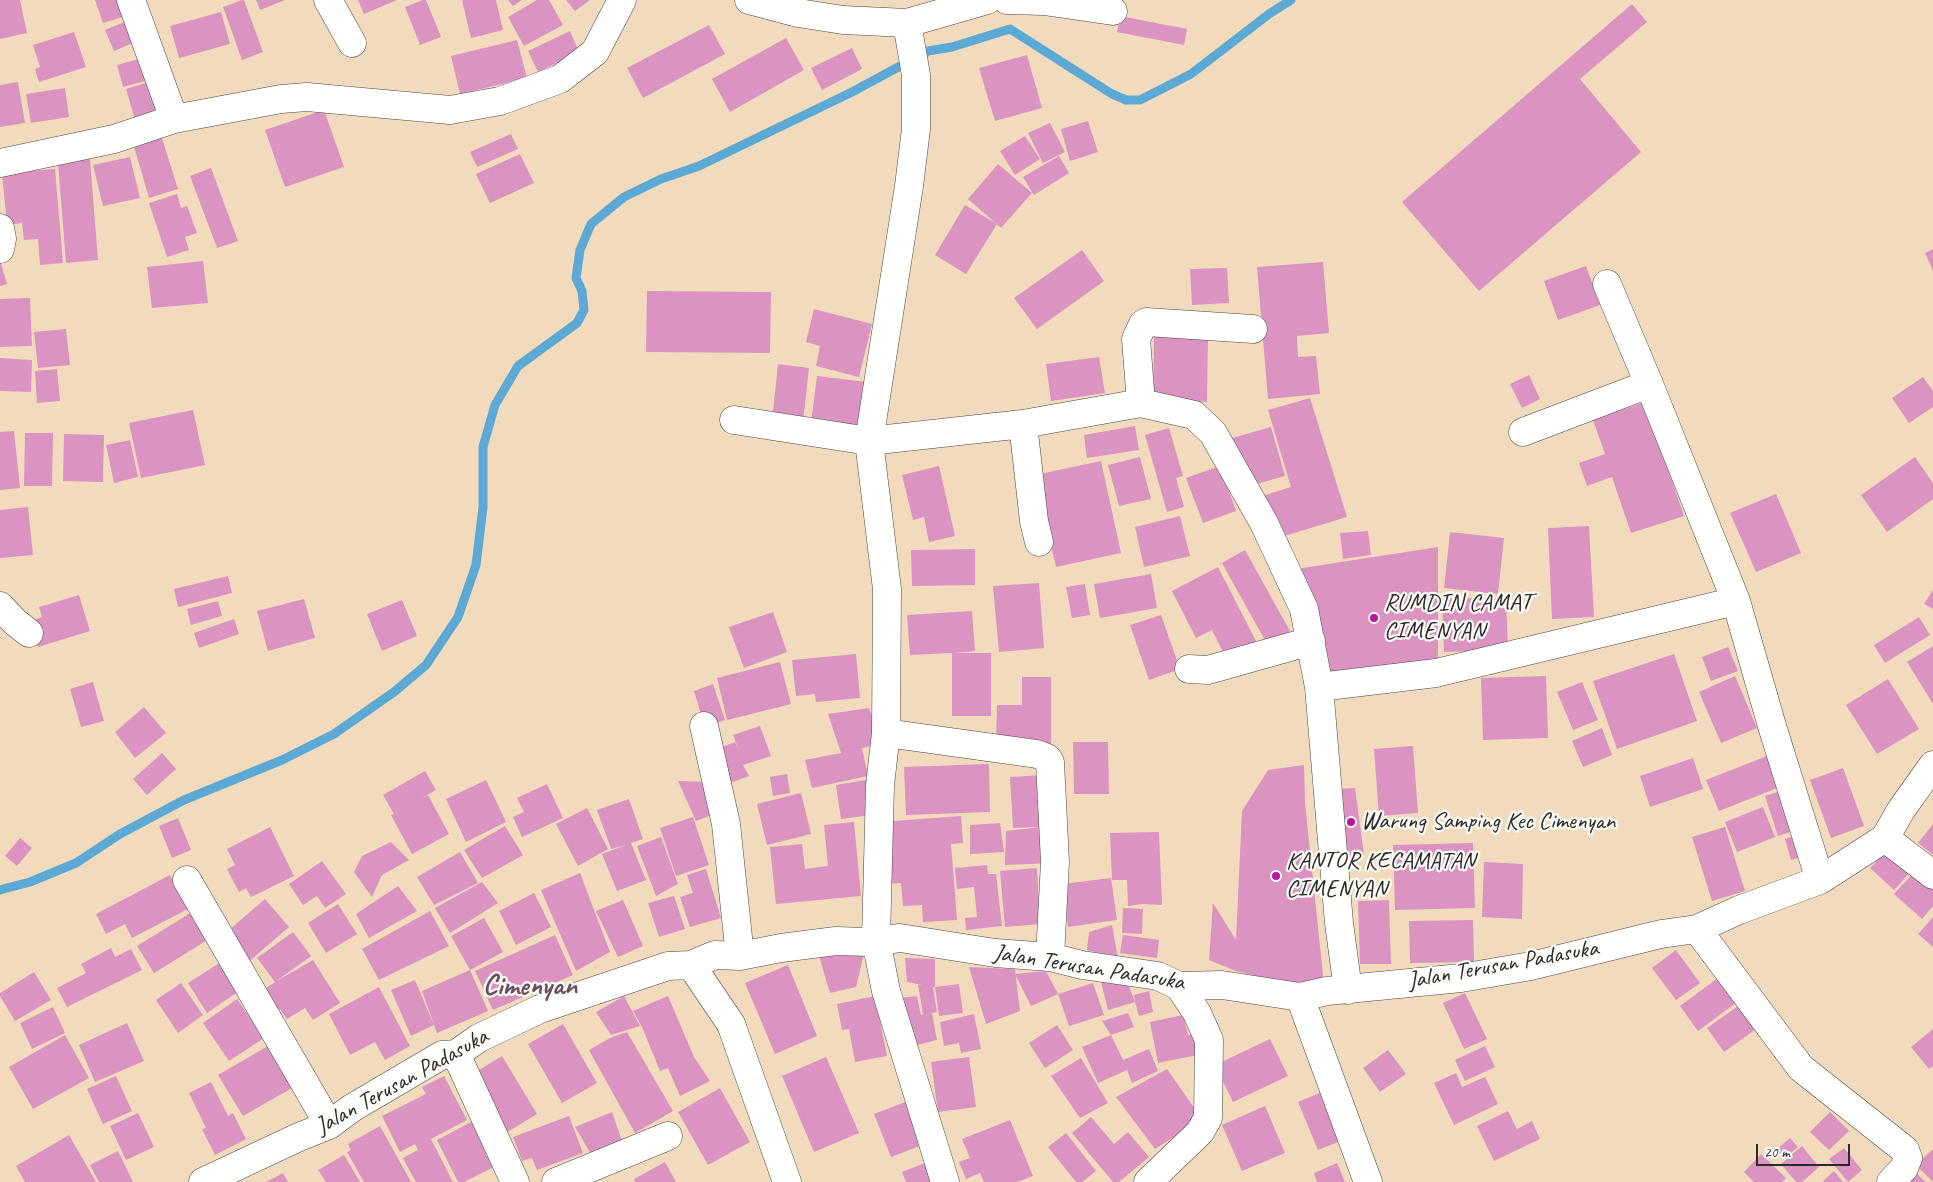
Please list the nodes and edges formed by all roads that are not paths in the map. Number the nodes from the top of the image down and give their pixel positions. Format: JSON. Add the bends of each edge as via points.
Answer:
{"nodes":[{"id":1,"x":131,"y":0,"type":"edge"},
{"id":2,"x":328,"y":0,"type":"edge"},
{"id":3,"x":622,"y":0,"type":"edge"},
{"id":4,"x":749,"y":0,"type":"edge"},
{"id":5,"x":988,"y":0,"type":"edge"},
{"id":6,"x":1007,"y":0,"type":"edge"},
{"id":7,"x":1113,"y":11,"type":"dead end"},
{"id":8,"x":907,"y":23,"type":"junction"},
{"id":9,"x":352,"y":43,"type":"dead end"},
{"id":10,"x":174,"y":119,"type":"junction"},
{"id":11,"x":0,"y":163,"type":"edge"},
{"id":12,"x":0,"y":228,"type":"edge"},
{"id":13,"x":0,"y":249,"type":"edge"},
{"id":14,"x":1607,"y":284,"type":"dead end"},
{"id":15,"x":1253,"y":328,"type":"dead end"},
{"id":16,"x":1649,"y":384,"type":"junction"},
{"id":17,"x":1140,"y":403,"type":"junction"},
{"id":18,"x":734,"y":420,"type":"dead end"},
{"id":19,"x":1023,"y":424,"type":"junction"},
{"id":20,"x":1523,"y":432,"type":"dead end"},
{"id":21,"x":869,"y":441,"type":"junction"},
{"id":22,"x":1039,"y":542,"type":"dead end"},
{"id":23,"x":1736,"y":601,"type":"junction"},
{"id":24,"x":0,"y":606,"type":"edge"},
{"id":25,"x":28,"y":633,"type":"dead end"},
{"id":26,"x":1311,"y":641,"type":"junction"},
{"id":27,"x":1189,"y":670,"type":"dead end"},
{"id":28,"x":1319,"y":687,"type":"junction"},
{"id":29,"x":704,"y":726,"type":"dead end"},
{"id":30,"x":886,"y":733,"type":"junction"},
{"id":31,"x":1933,"y":765,"type":"edge"},
{"id":32,"x":1885,"y":838,"type":"junction"},
{"id":33,"x":1933,"y":875,"type":"edge"},
{"id":34,"x":186,"y":880,"type":"dead end"},
{"id":35,"x":1820,"y":880,"type":"junction"},
{"id":36,"x":1697,"y":928,"type":"junction"},
{"id":37,"x":876,"y":940,"type":"junction"},
{"id":38,"x":740,"y":956,"type":"junction"},
{"id":39,"x":1050,"y":957,"type":"junction"},
{"id":40,"x":690,"y":965,"type":"junction"},
{"id":41,"x":1179,"y":986,"type":"junction"},
{"id":42,"x":1348,"y":990,"type":"junction"},
{"id":43,"x":1300,"y":996,"type":"junction"},
{"id":44,"x":456,"y":1054,"type":"junction"},
{"id":45,"x":329,"y":1125,"type":"junction"},
{"id":46,"x":668,"y":1136,"type":"dead end"},
{"id":47,"x":203,"y":1182,"type":"edge"},
{"id":48,"x":515,"y":1182,"type":"edge"},
{"id":49,"x":556,"y":1182,"type":"edge"},
{"id":50,"x":787,"y":1182,"type":"edge"},
{"id":51,"x":945,"y":1182,"type":"edge"},
{"id":52,"x":1148,"y":1182,"type":"edge"},
{"id":53,"x":1368,"y":1182,"type":"edge"},
{"id":54,"x":1891,"y":1182,"type":"edge"}],
"edges":[{"from":1,"to":10,"type":"street"},
{"from":2,"to":9,"type":"street"},
{"from":3,"to":10,"type":"street","via":[[595,52],[560,80],[500,100],[450,110],[307,97]]},
{"from":4,"to":8,"type":"street","via":[[798,13],[843,20]]},
{"from":5,"to":8,"type":"street"},
{"from":6,"to":7,"type":"street","via":[[1044,1]]},
{"from":8,"to":21,"type":"street","via":[[916,75],[916,129]]},
{"from":10,"to":11,"type":"street","via":[[114,139]]},
{"from":12,"to":13,"type":"street"},
{"from":14,"to":16,"type":"street"},
{"from":15,"to":17,"type":"street","via":[[1142,324],[1136,338]]},
{"from":16,"to":20,"type":"street"},
{"from":16,"to":23,"type":"street"},
{"from":17,"to":19,"type":"street"},
{"from":17,"to":26,"type":"street","via":[[1194,416],[1213,433],[1264,523],[1304,609]]},
{"from":18,"to":21,"type":"street"},
{"from":19,"to":21,"type":"street"},
{"from":19,"to":22,"type":"street"},
{"from":21,"to":30,"type":"street","via":[[887,589]]},
{"from":23,"to":28,"type":"street","via":[[1436,673]]},
{"from":23,"to":35,"type":"street"},
{"from":24,"to":25,"type":"street"},
{"from":26,"to":27,"type":"street","via":[[1208,670]]},
{"from":26,"to":28,"type":"street"},
{"from":28,"to":42,"type":"street","via":[[1339,923]]},
{"from":29,"to":38,"type":"street","via":[[726,824]]},
{"from":30,"to":37,"type":"street","via":[[880,786]]},
{"from":30,"to":39,"type":"street","via":[[1037,754],[1050,762],[1055,862]]},
{"from":31,"to":32,"type":"street","name":"Jalan Terusan Padasuka"},
{"from":32,"to":33,"type":"street"},
{"from":32,"to":35,"type":"street","name":"Jalan Terusan Padasuka"},
{"from":34,"to":45,"type":"street"},
{"from":35,"to":36,"type":"street","name":"Jalan Terusan Padasuka"},
{"from":36,"to":42,"type":"street","name":"Jalan Terusan Padasuka","via":[[1530,966]]},
{"from":36,"to":54,"type":"street","via":[[1801,1068],[1905,1150],[1908,1158],[1904,1168]]},
{"from":37,"to":38,"type":"street","name":"Jalan Terusan Padasuka","via":[[836,941]]},
{"from":37,"to":39,"type":"street","name":"Jalan Terusan Padasuka","via":[[900,938],[995,953]]},
{"from":37,"to":51,"type":"street","via":[[886,992]]},
{"from":38,"to":40,"type":"street","name":"Jalan Terusan Padasuka","via":[[715,955]]},
{"from":39,"to":41,"type":"street","name":"Jalan Terusan Padasuka","via":[[1158,976]]},
{"from":40,"to":44,"type":"street","name":"Jalan Terusan Padasuka","via":[[668,966],[540,1009],[479,1038]]},
{"from":40,"to":50,"type":"street","via":[[731,1024]]},
{"from":41,"to":43,"type":"street","name":"Jalan Terusan Padasuka","via":[[1222,985]]},
{"from":41,"to":52,"type":"street","via":[[1197,1013],[1209,1040],[1208,1118],[1200,1132]]},
{"from":42,"to":43,"type":"street","name":"Jalan Terusan Padasuka"},
{"from":43,"to":53,"type":"street"},
{"from":44,"to":45,"type":"street","name":"Jalan Terusan Padasuka","via":[[442,1054]]},
{"from":44,"to":48,"type":"street"},
{"from":45,"to":47,"type":"street","name":"Jalan Terusan Padasuka"},
{"from":46,"to":49,"type":"street"}]}
